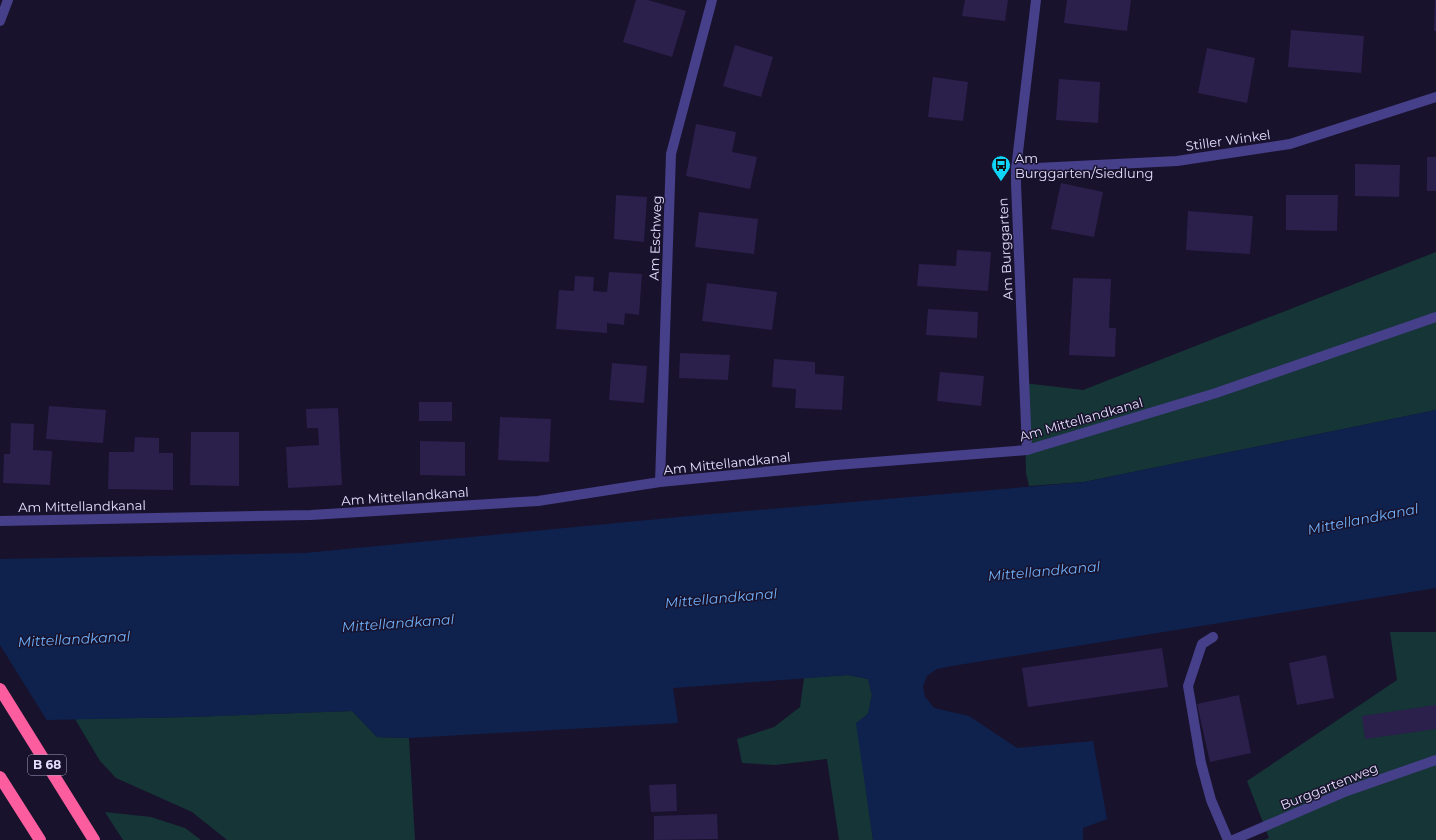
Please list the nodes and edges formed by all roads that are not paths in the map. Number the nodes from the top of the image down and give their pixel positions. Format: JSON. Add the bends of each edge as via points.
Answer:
{"nodes":[{"id":1,"x":8,"y":0,"type":"edge"},
{"id":2,"x":712,"y":0,"type":"edge"},
{"id":3,"x":1036,"y":0,"type":"edge"},
{"id":4,"x":0,"y":21,"type":"edge"},
{"id":5,"x":1436,"y":97,"type":"edge"},
{"id":6,"x":1016,"y":169,"type":"junction"},
{"id":7,"x":1436,"y":317,"type":"edge"},
{"id":8,"x":1027,"y":450,"type":"junction"},
{"id":9,"x":660,"y":482,"type":"junction"},
{"id":10,"x":0,"y":522,"type":"edge"},
{"id":11,"x":1212,"y":637,"type":"dead end"},
{"id":12,"x":0,"y":689,"type":"edge"},
{"id":13,"x":1436,"y":760,"type":"edge"},
{"id":14,"x":0,"y":777,"type":"edge"},
{"id":15,"x":40,"y":840,"type":"edge"},
{"id":16,"x":94,"y":840,"type":"edge"},
{"id":17,"x":1228,"y":840,"type":"edge"},
{"id":18,"x":1233,"y":840,"type":"edge"}],
"edges":[{"from":1,"to":4,"type":"street"},
{"from":2,"to":9,"type":"street","name":"Am Eschweg","via":[[671,154]]},
{"from":3,"to":6,"type":"street","name":"Am Burggarten"},
{"from":5,"to":6,"type":"street","name":"Stiller Winkel","via":[[1290,144],[1177,161]]},
{"from":6,"to":8,"type":"street","name":"Am Burggarten"},
{"from":7,"to":8,"type":"street","name":"Am Mittellandkanal","via":[[1216,393]]},
{"from":8,"to":9,"type":"street","name":"Am Mittellandkanal"},
{"from":9,"to":10,"type":"street","name":"Am Mittellandkanal","via":[[538,501],[310,515]]},
{"from":11,"to":17,"type":"street","via":[[1202,644],[1188,686],[1201,763],[1211,800]]},
{"from":12,"to":16,"type":"highway","number":"B 68"},
{"from":13,"to":18,"type":"street","name":"Burggartenweg","via":[[1347,791]]},
{"from":14,"to":15,"type":"highway"}]}
